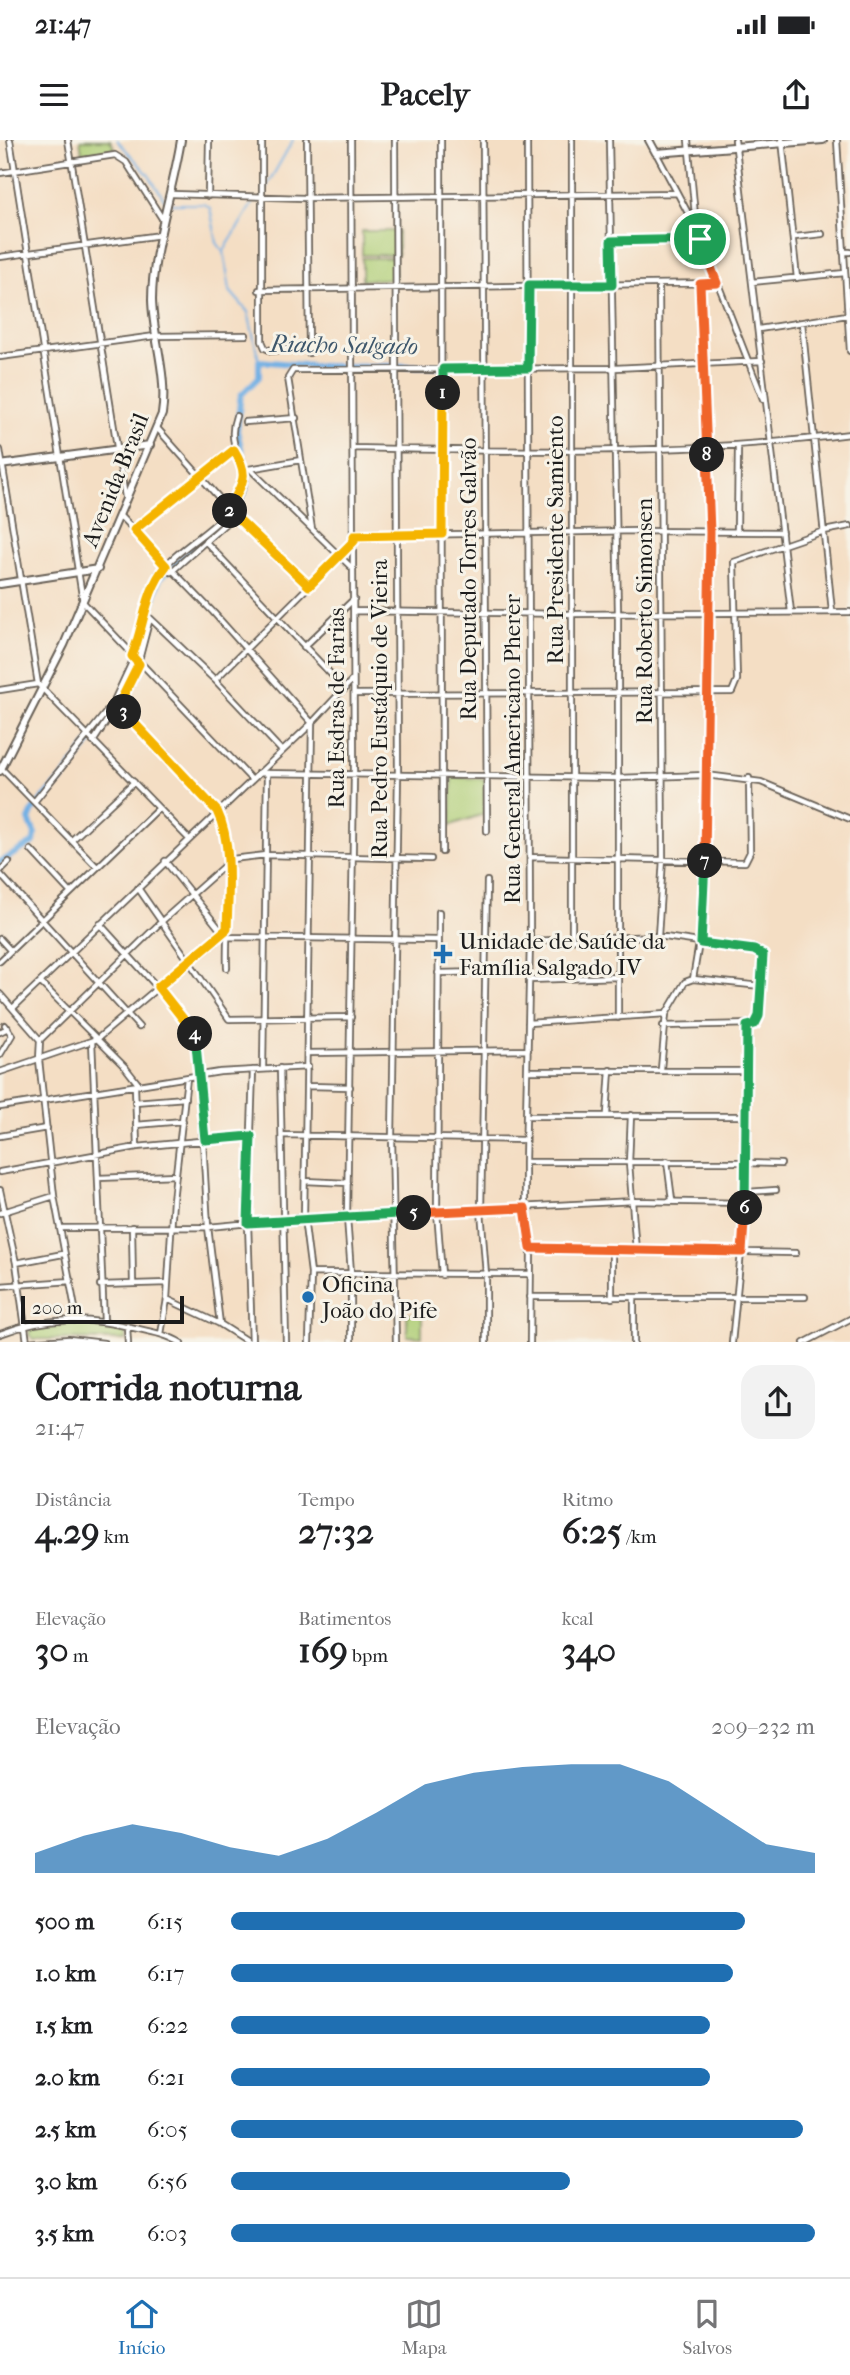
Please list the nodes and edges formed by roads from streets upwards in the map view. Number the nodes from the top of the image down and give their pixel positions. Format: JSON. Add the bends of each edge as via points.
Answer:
{"nodes":[{"id":1,"x":10,"y":140,"type":"edge"},
{"id":2,"x":68,"y":140,"type":"edge"},
{"id":3,"x":181,"y":140,"type":"edge"},
{"id":4,"x":209,"y":140,"type":"edge"},
{"id":5,"x":262,"y":140,"type":"edge"},
{"id":6,"x":307,"y":140,"type":"edge"},
{"id":7,"x":351,"y":140,"type":"edge"},
{"id":8,"x":395,"y":140,"type":"edge"},
{"id":9,"x":441,"y":140,"type":"edge"},
{"id":10,"x":483,"y":140,"type":"edge"},
{"id":11,"x":527,"y":140,"type":"edge"},
{"id":12,"x":572,"y":140,"type":"edge"},
{"id":13,"x":609,"y":140,"type":"edge"},
{"id":14,"x":649,"y":140,"type":"edge"},
{"id":15,"x":688,"y":140,"type":"edge"},
{"id":16,"x":823,"y":140,"type":"edge"},
{"id":17,"x":837,"y":140,"type":"edge"},
{"id":18,"x":782,"y":141,"type":"edge"},
{"id":19,"x":735,"y":143,"type":"edge"},
{"id":20,"x":689,"y":150,"type":"junction"},
{"id":21,"x":656,"y":153,"type":"junction"},
{"id":22,"x":71,"y":161,"type":"junction"},
{"id":23,"x":15,"y":170,"type":"junction"},
{"id":24,"x":0,"y":173,"type":"edge"},
{"id":25,"x":677,"y":193,"type":"junction"},
{"id":26,"x":172,"y":194,"type":"junction"},
{"id":27,"x":572,"y":195,"type":"junction"},
{"id":28,"x":208,"y":196,"type":"junction"},
{"id":29,"x":441,"y":196,"type":"junction"},
{"id":30,"x":483,"y":196,"type":"junction"},
{"id":31,"x":527,"y":196,"type":"junction"},
{"id":32,"x":610,"y":196,"type":"junction"},
{"id":33,"x":260,"y":197,"type":"junction"},
{"id":34,"x":305,"y":198,"type":"junction"},
{"id":35,"x":352,"y":198,"type":"junction"},
{"id":36,"x":396,"y":198,"type":"junction"},
{"id":37,"x":164,"y":222,"type":"junction"},
{"id":38,"x":696,"y":230,"type":"junction"},
{"id":39,"x":822,"y":234,"type":"dead end"},
{"id":40,"x":161,"y":235,"type":"junction"},
{"id":41,"x":794,"y":237,"type":"junction"},
{"id":42,"x":700,"y":239,"type":"junction"},
{"id":43,"x":611,"y":241,"type":"junction"},
{"id":44,"x":86,"y":244,"type":"junction"},
{"id":45,"x":843,"y":252,"type":"junction"},
{"id":46,"x":850,"y":252,"type":"edge"},
{"id":47,"x":26,"y":254,"type":"junction"},
{"id":48,"x":0,"y":257,"type":"edge"},
{"id":49,"x":845,"y":273,"type":"junction"},
{"id":50,"x":797,"y":278,"type":"junction"},
{"id":51,"x":752,"y":282,"type":"junction"},
{"id":52,"x":717,"y":283,"type":"junction"},
{"id":53,"x":700,"y":284,"type":"junction"},
{"id":54,"x":442,"y":285,"type":"junction"},
{"id":55,"x":485,"y":285,"type":"junction"},
{"id":56,"x":529,"y":285,"type":"junction"},
{"id":57,"x":573,"y":285,"type":"junction"},
{"id":58,"x":612,"y":285,"type":"junction"},
{"id":59,"x":396,"y":286,"type":"junction"},
{"id":60,"x":659,"y":286,"type":"junction"},
{"id":61,"x":354,"y":287,"type":"junction"},
{"id":62,"x":307,"y":288,"type":"junction"},
{"id":63,"x":259,"y":289,"type":"junction"},
{"id":64,"x":847,"y":316,"type":"junction"},
{"id":65,"x":802,"y":323,"type":"junction"},
{"id":66,"x":759,"y":329,"type":"junction"},
{"id":67,"x":246,"y":335,"type":"dead end"},
{"id":68,"x":155,"y":336,"type":"junction"},
{"id":69,"x":101,"y":343,"type":"junction"},
{"id":70,"x":42,"y":351,"type":"junction"},
{"id":71,"x":850,"y":351,"type":"edge"},
{"id":72,"x":0,"y":357,"type":"edge"},
{"id":73,"x":762,"y":361,"type":"junction"},
{"id":74,"x":748,"y":362,"type":"junction"},
{"id":75,"x":705,"y":366,"type":"junction"},
{"id":76,"x":398,"y":367,"type":"junction"},
{"id":77,"x":486,"y":367,"type":"junction"},
{"id":78,"x":660,"y":367,"type":"junction"},
{"id":79,"x":352,"y":368,"type":"junction"},
{"id":80,"x":528,"y":368,"type":"junction"},
{"id":81,"x":572,"y":368,"type":"junction"},
{"id":82,"x":615,"y":368,"type":"junction"},
{"id":83,"x":443,"y":369,"type":"junction"},
{"id":84,"x":765,"y":403,"type":"junction"},
{"id":85,"x":236,"y":415,"type":"dead end"},
{"id":86,"x":296,"y":418,"type":"junction"},
{"id":87,"x":244,"y":422,"type":"dead end"},
{"id":88,"x":157,"y":428,"type":"junction"},
{"id":89,"x":850,"y":434,"type":"edge"},
{"id":90,"x":814,"y":439,"type":"junction"},
{"id":91,"x":150,"y":445,"type":"junction"},
{"id":92,"x":771,"y":445,"type":"junction"},
{"id":93,"x":707,"y":446,"type":"junction"},
{"id":94,"x":738,"y":446,"type":"junction"},
{"id":95,"x":353,"y":448,"type":"junction"},
{"id":96,"x":118,"y":449,"type":"junction"},
{"id":97,"x":397,"y":449,"type":"junction"},
{"id":98,"x":442,"y":449,"type":"junction"},
{"id":99,"x":484,"y":449,"type":"junction"},
{"id":100,"x":529,"y":449,"type":"junction"},
{"id":101,"x":573,"y":449,"type":"junction"},
{"id":102,"x":616,"y":449,"type":"junction"},
{"id":103,"x":660,"y":449,"type":"junction"},
{"id":104,"x":0,"y":450,"type":"edge"},
{"id":105,"x":234,"y":450,"type":"junction"},
{"id":106,"x":59,"y":458,"type":"junction"},
{"id":107,"x":301,"y":460,"type":"junction"},
{"id":108,"x":1,"y":465,"type":"edge"},
{"id":109,"x":202,"y":478,"type":"junction"},
{"id":110,"x":126,"y":501,"type":"junction"},
{"id":111,"x":232,"y":512,"type":"junction"},
{"id":112,"x":120,"y":516,"type":"junction"},
{"id":113,"x":850,"y":526,"type":"edge"},
{"id":114,"x":312,"y":529,"type":"junction"},
{"id":115,"x":134,"y":530,"type":"junction"},
{"id":116,"x":618,"y":531,"type":"junction"},
{"id":117,"x":661,"y":531,"type":"junction"},
{"id":118,"x":737,"y":531,"type":"junction"},
{"id":119,"x":824,"y":531,"type":"junction"},
{"id":120,"x":710,"y":532,"type":"junction"},
{"id":121,"x":782,"y":532,"type":"junction"},
{"id":122,"x":485,"y":533,"type":"junction"},
{"id":123,"x":530,"y":533,"type":"junction"},
{"id":124,"x":573,"y":533,"type":"junction"},
{"id":125,"x":398,"y":534,"type":"junction"},
{"id":126,"x":442,"y":534,"type":"junction"},
{"id":127,"x":354,"y":539,"type":"junction"},
{"id":128,"x":205,"y":541,"type":"junction"},
{"id":129,"x":783,"y":546,"type":"junction"},
{"id":130,"x":339,"y":556,"type":"junction"},
{"id":131,"x":166,"y":566,"type":"junction"},
{"id":132,"x":98,"y":569,"type":"junction"},
{"id":133,"x":353,"y":569,"type":"junction"},
{"id":134,"x":79,"y":571,"type":"junction"},
{"id":135,"x":170,"y":571,"type":"junction"},
{"id":136,"x":22,"y":581,"type":"junction"},
{"id":137,"x":0,"y":584,"type":"edge"},
{"id":138,"x":309,"y":586,"type":"junction"},
{"id":139,"x":354,"y":598,"type":"junction"},
{"id":140,"x":83,"y":602,"type":"junction"},
{"id":141,"x":354,"y":611,"type":"junction"},
{"id":142,"x":832,"y":611,"type":"junction"},
{"id":143,"x":398,"y":612,"type":"junction"},
{"id":144,"x":486,"y":612,"type":"junction"},
{"id":145,"x":530,"y":612,"type":"junction"},
{"id":146,"x":791,"y":612,"type":"junction"},
{"id":147,"x":850,"y":612,"type":"edge"},
{"id":148,"x":443,"y":613,"type":"junction"},
{"id":149,"x":618,"y":613,"type":"junction"},
{"id":150,"x":662,"y":613,"type":"junction"},
{"id":151,"x":709,"y":613,"type":"junction"},
{"id":152,"x":733,"y":613,"type":"junction"},
{"id":153,"x":574,"y":614,"type":"junction"},
{"id":154,"x":276,"y":618,"type":"junction"},
{"id":155,"x":304,"y":647,"type":"junction"},
{"id":156,"x":245,"y":648,"type":"junction"},
{"id":157,"x":136,"y":660,"type":"junction"},
{"id":158,"x":353,"y":679,"type":"junction"},
{"id":159,"x":215,"y":680,"type":"junction"},
{"id":160,"x":40,"y":687,"type":"junction"},
{"id":161,"x":345,"y":689,"type":"junction"},
{"id":162,"x":0,"y":690,"type":"edge"},
{"id":163,"x":354,"y":694,"type":"junction"},
{"id":164,"x":397,"y":694,"type":"junction"},
{"id":165,"x":442,"y":694,"type":"junction"},
{"id":166,"x":486,"y":694,"type":"junction"},
{"id":167,"x":530,"y":694,"type":"junction"},
{"id":168,"x":662,"y":694,"type":"junction"},
{"id":169,"x":706,"y":694,"type":"junction"},
{"id":170,"x":573,"y":695,"type":"junction"},
{"id":171,"x":618,"y":695,"type":"junction"},
{"id":172,"x":118,"y":706,"type":"junction"},
{"id":173,"x":312,"y":723,"type":"junction"},
{"id":174,"x":89,"y":739,"type":"junction"},
{"id":175,"x":281,"y":750,"type":"junction"},
{"id":176,"x":1,"y":770,"type":"edge"},
{"id":177,"x":258,"y":773,"type":"junction"},
{"id":178,"x":267,"y":773,"type":"junction"},
{"id":179,"x":310,"y":774,"type":"junction"},
{"id":180,"x":354,"y":775,"type":"junction"},
{"id":181,"x":398,"y":775,"type":"junction"},
{"id":182,"x":444,"y":775,"type":"junction"},
{"id":183,"x":706,"y":775,"type":"junction"},
{"id":184,"x":488,"y":776,"type":"junction"},
{"id":185,"x":529,"y":776,"type":"junction"},
{"id":186,"x":572,"y":776,"type":"junction"},
{"id":187,"x":662,"y":776,"type":"junction"},
{"id":188,"x":618,"y":778,"type":"junction"},
{"id":189,"x":749,"y":778,"type":"junction"},
{"id":190,"x":251,"y":779,"type":"junction"},
{"id":191,"x":134,"y":782,"type":"junction"},
{"id":192,"x":34,"y":803,"type":"junction"},
{"id":193,"x":158,"y":809,"type":"junction"},
{"id":194,"x":217,"y":811,"type":"junction"},
{"id":195,"x":850,"y":818,"type":"edge"},
{"id":196,"x":487,"y":831,"type":"dead end"},
{"id":197,"x":188,"y":838,"type":"junction"},
{"id":198,"x":72,"y":840,"type":"junction"},
{"id":199,"x":31,"y":850,"type":"dead end"},
{"id":200,"x":442,"y":852,"type":"dead end"},
{"id":201,"x":266,"y":855,"type":"junction"},
{"id":202,"x":308,"y":856,"type":"junction"},
{"id":203,"x":353,"y":856,"type":"junction"},
{"id":204,"x":530,"y":857,"type":"junction"},
{"id":205,"x":575,"y":858,"type":"junction"},
{"id":206,"x":617,"y":858,"type":"junction"},
{"id":207,"x":395,"y":859,"type":"junction"},
{"id":208,"x":431,"y":859,"type":"dead end"},
{"id":209,"x":663,"y":859,"type":"junction"},
{"id":210,"x":165,"y":861,"type":"junction"},
{"id":211,"x":705,"y":861,"type":"junction"},
{"id":212,"x":9,"y":862,"type":"dead end"},
{"id":213,"x":227,"y":862,"type":"junction"},
{"id":214,"x":97,"y":867,"type":"junction"},
{"id":215,"x":0,"y":872,"type":"edge"},
{"id":216,"x":486,"y":881,"type":"dead end"},
{"id":217,"x":138,"y":888,"type":"junction"},
{"id":218,"x":70,"y":892,"type":"junction"},
{"id":219,"x":192,"y":894,"type":"junction"},
{"id":220,"x":439,"y":912,"type":"dead end"},
{"id":221,"x":42,"y":921,"type":"junction"},
{"id":222,"x":162,"y":921,"type":"junction"},
{"id":223,"x":100,"y":924,"type":"junction"},
{"id":224,"x":225,"y":933,"type":"junction"},
{"id":225,"x":658,"y":936,"type":"junction"},
{"id":226,"x":265,"y":938,"type":"junction"},
{"id":227,"x":619,"y":938,"type":"junction"},
{"id":228,"x":0,"y":939,"type":"edge"},
{"id":229,"x":307,"y":939,"type":"junction"},
{"id":230,"x":351,"y":939,"type":"junction"},
{"id":231,"x":395,"y":939,"type":"junction"},
{"id":232,"x":572,"y":939,"type":"junction"},
{"id":233,"x":437,"y":940,"type":"junction"},
{"id":234,"x":530,"y":940,"type":"junction"},
{"id":235,"x":701,"y":943,"type":"junction"},
{"id":236,"x":10,"y":950,"type":"junction"},
{"id":237,"x":71,"y":953,"type":"junction"},
{"id":238,"x":128,"y":954,"type":"junction"},
{"id":239,"x":0,"y":961,"type":"edge"},
{"id":240,"x":187,"y":961,"type":"junction"},
{"id":241,"x":228,"y":968,"type":"dead end"},
{"id":242,"x":485,"y":972,"type":"junction"},
{"id":243,"x":438,"y":973,"type":"junction"},
{"id":244,"x":618,"y":977,"type":"junction"},
{"id":245,"x":529,"y":979,"type":"junction"},
{"id":246,"x":694,"y":979,"type":"junction"},
{"id":247,"x":99,"y":981,"type":"junction"},
{"id":248,"x":40,"y":982,"type":"junction"},
{"id":249,"x":761,"y":986,"type":"junction"},
{"id":250,"x":158,"y":987,"type":"junction"},
{"id":251,"x":0,"y":994,"type":"edge"},
{"id":252,"x":14,"y":1007,"type":"junction"},
{"id":253,"x":68,"y":1010,"type":"junction"},
{"id":254,"x":128,"y":1013,"type":"junction"},
{"id":255,"x":666,"y":1014,"type":"junction"},
{"id":256,"x":351,"y":1017,"type":"junction"},
{"id":257,"x":262,"y":1018,"type":"junction"},
{"id":258,"x":306,"y":1018,"type":"junction"},
{"id":259,"x":618,"y":1018,"type":"junction"},
{"id":260,"x":528,"y":1023,"type":"junction"},
{"id":261,"x":663,"y":1026,"type":"junction"},
{"id":262,"x":747,"y":1026,"type":"junction"},
{"id":263,"x":139,"y":1027,"type":"dead end"},
{"id":264,"x":0,"y":1032,"type":"edge"},
{"id":265,"x":40,"y":1040,"type":"junction"},
{"id":266,"x":95,"y":1040,"type":"junction"},
{"id":267,"x":528,"y":1050,"type":"junction"},
{"id":268,"x":440,"y":1051,"type":"junction"},
{"id":269,"x":484,"y":1052,"type":"junction"},
{"id":270,"x":394,"y":1053,"type":"junction"},
{"id":271,"x":308,"y":1054,"type":"junction"},
{"id":272,"x":351,"y":1054,"type":"junction"},
{"id":273,"x":0,"y":1055,"type":"edge"},
{"id":274,"x":39,"y":1059,"type":"junction"},
{"id":275,"x":308,"y":1067,"type":"junction"},
{"id":276,"x":263,"y":1069,"type":"junction"},
{"id":277,"x":280,"y":1069,"type":"junction"},
{"id":278,"x":661,"y":1069,"type":"junction"},
{"id":279,"x":253,"y":1070,"type":"junction"},
{"id":280,"x":610,"y":1070,"type":"junction"},
{"id":281,"x":528,"y":1071,"type":"junction"},
{"id":282,"x":745,"y":1071,"type":"junction"},
{"id":283,"x":0,"y":1072,"type":"edge"},
{"id":284,"x":199,"y":1076,"type":"junction"},
{"id":285,"x":187,"y":1078,"type":"junction"},
{"id":286,"x":137,"y":1085,"type":"junction"},
{"id":287,"x":308,"y":1086,"type":"junction"},
{"id":288,"x":350,"y":1087,"type":"junction"},
{"id":289,"x":93,"y":1092,"type":"junction"},
{"id":290,"x":185,"y":1098,"type":"junction"},
{"id":291,"x":44,"y":1100,"type":"junction"},
{"id":292,"x":135,"y":1102,"type":"junction"},
{"id":293,"x":0,"y":1107,"type":"edge"},
{"id":294,"x":607,"y":1114,"type":"junction"},
{"id":295,"x":631,"y":1115,"type":"junction"},
{"id":296,"x":526,"y":1116,"type":"junction"},
{"id":297,"x":746,"y":1116,"type":"junction"},
{"id":298,"x":183,"y":1121,"type":"junction"},
{"id":299,"x":136,"y":1125,"type":"junction"},
{"id":300,"x":47,"y":1128,"type":"junction"},
{"id":301,"x":282,"y":1135,"type":"junction"},
{"id":302,"x":306,"y":1135,"type":"junction"},
{"id":303,"x":349,"y":1135,"type":"junction"},
{"id":304,"x":0,"y":1136,"type":"edge"},
{"id":305,"x":251,"y":1136,"type":"junction"},
{"id":306,"x":392,"y":1137,"type":"junction"},
{"id":307,"x":437,"y":1138,"type":"junction"},
{"id":308,"x":482,"y":1139,"type":"junction"},
{"id":309,"x":205,"y":1140,"type":"junction"},
{"id":310,"x":525,"y":1140,"type":"junction"},
{"id":311,"x":180,"y":1142,"type":"junction"},
{"id":312,"x":137,"y":1147,"type":"junction"},
{"id":313,"x":97,"y":1155,"type":"junction"},
{"id":314,"x":667,"y":1161,"type":"junction"},
{"id":315,"x":524,"y":1162,"type":"junction"},
{"id":316,"x":746,"y":1162,"type":"junction"},
{"id":317,"x":51,"y":1163,"type":"junction"},
{"id":318,"x":629,"y":1163,"type":"junction"},
{"id":319,"x":781,"y":1164,"type":"dead end"},
{"id":320,"x":0,"y":1172,"type":"edge"},
{"id":321,"x":176,"y":1175,"type":"junction"},
{"id":322,"x":98,"y":1178,"type":"junction"},
{"id":323,"x":305,"y":1181,"type":"junction"},
{"id":324,"x":348,"y":1183,"type":"junction"},
{"id":325,"x":0,"y":1190,"type":"edge"},
{"id":326,"x":776,"y":1191,"type":"dead end"},
{"id":327,"x":747,"y":1192,"type":"junction"},
{"id":328,"x":54,"y":1196,"type":"junction"},
{"id":329,"x":671,"y":1200,"type":"junction"},
{"id":330,"x":634,"y":1201,"type":"junction"},
{"id":331,"x":746,"y":1203,"type":"junction"},
{"id":332,"x":525,"y":1208,"type":"junction"},
{"id":333,"x":481,"y":1210,"type":"junction"},
{"id":334,"x":2,"y":1212,"type":"edge"},
{"id":335,"x":437,"y":1212,"type":"junction"},
{"id":336,"x":394,"y":1215,"type":"junction"},
{"id":337,"x":347,"y":1217,"type":"junction"},
{"id":338,"x":304,"y":1218,"type":"junction"},
{"id":339,"x":282,"y":1221,"type":"junction"},
{"id":340,"x":248,"y":1223,"type":"junction"},
{"id":341,"x":132,"y":1227,"type":"junction"},
{"id":342,"x":173,"y":1227,"type":"junction"},
{"id":343,"x":208,"y":1227,"type":"junction"},
{"id":344,"x":60,"y":1228,"type":"junction"},
{"id":345,"x":99,"y":1228,"type":"junction"},
{"id":346,"x":531,"y":1248,"type":"junction"},
{"id":347,"x":612,"y":1251,"type":"junction"},
{"id":348,"x":636,"y":1251,"type":"junction"},
{"id":349,"x":742,"y":1252,"type":"junction"},
{"id":350,"x":796,"y":1253,"type":"dead end"},
{"id":351,"x":63,"y":1254,"type":"junction"},
{"id":352,"x":16,"y":1263,"type":"junction"},
{"id":353,"x":311,"y":1273,"type":"junction"},
{"id":354,"x":351,"y":1273,"type":"junction"},
{"id":355,"x":530,"y":1274,"type":"junction"},
{"id":356,"x":397,"y":1275,"type":"junction"},
{"id":357,"x":443,"y":1275,"type":"junction"},
{"id":358,"x":486,"y":1275,"type":"junction"},
{"id":359,"x":71,"y":1281,"type":"junction"},
{"id":360,"x":19,"y":1283,"type":"junction"},
{"id":361,"x":168,"y":1283,"type":"junction"},
{"id":362,"x":133,"y":1284,"type":"junction"},
{"id":363,"x":100,"y":1285,"type":"junction"},
{"id":364,"x":0,"y":1286,"type":"edge"},
{"id":365,"x":530,"y":1297,"type":"junction"},
{"id":366,"x":805,"y":1297,"type":"dead end"},
{"id":367,"x":612,"y":1298,"type":"junction"},
{"id":368,"x":634,"y":1298,"type":"junction"},
{"id":369,"x":738,"y":1298,"type":"junction"},
{"id":370,"x":167,"y":1299,"type":"junction"},
{"id":371,"x":77,"y":1319,"type":"junction"},
{"id":372,"x":850,"y":1319,"type":"edge"},
{"id":373,"x":104,"y":1322,"type":"junction"},
{"id":374,"x":26,"y":1324,"type":"junction"},
{"id":375,"x":220,"y":1324,"type":"junction"},
{"id":376,"x":127,"y":1326,"type":"junction"},
{"id":377,"x":161,"y":1334,"type":"junction"},
{"id":378,"x":0,"y":1335,"type":"edge"},
{"id":379,"x":27,"y":1342,"type":"edge"},
{"id":380,"x":104,"y":1342,"type":"edge"},
{"id":381,"x":128,"y":1342,"type":"edge"},
{"id":382,"x":181,"y":1342,"type":"edge"},
{"id":383,"x":251,"y":1342,"type":"edge"},
{"id":384,"x":286,"y":1342,"type":"edge"},
{"id":385,"x":309,"y":1342,"type":"edge"},
{"id":386,"x":351,"y":1342,"type":"edge"},
{"id":387,"x":396,"y":1342,"type":"edge"},
{"id":388,"x":486,"y":1342,"type":"edge"},
{"id":389,"x":530,"y":1342,"type":"edge"},
{"id":390,"x":634,"y":1342,"type":"edge"},
{"id":391,"x":732,"y":1342,"type":"edge"},
{"id":392,"x":804,"y":1342,"type":"edge"}],
"edges":[{"from":1,"to":23,"type":"street"},
{"from":2,"to":22,"type":"street"},
{"from":3,"to":26,"type":"street","name":"Avenida Brasil"},
{"from":4,"to":28,"type":"street"},
{"from":5,"to":33,"type":"street"},
{"from":6,"to":34,"type":"street"},
{"from":7,"to":35,"type":"street","name":"Rua Esdras de Farias"},
{"from":8,"to":36,"type":"street","name":"Rua Pedro Eustáquio de Vieira"},
{"from":9,"to":29,"type":"street"},
{"from":10,"to":30,"type":"street","name":"Rua Deputado Torres Galvão"},
{"from":11,"to":31,"type":"street","name":"Rua General Americano Pherer"},
{"from":12,"to":27,"type":"street","name":"Rua Presidente Samiento"},
{"from":13,"to":32,"type":"street"},
{"from":14,"to":21,"type":"street"},
{"from":15,"to":20,"type":"street"},
{"from":16,"to":18,"type":"street"},
{"from":17,"to":45,"type":"street"},
{"from":18,"to":19,"type":"street"},
{"from":18,"to":41,"type":"street"},
{"from":19,"to":20,"type":"street"},
{"from":19,"to":51,"type":"street"},
{"from":20,"to":21,"type":"street"},
{"from":20,"to":38,"type":"street"},
{"from":21,"to":25,"type":"street"},
{"from":22,"to":23,"type":"street"},
{"from":22,"to":37,"type":"street","via":[[121,157]]},
{"from":22,"to":44,"type":"street"},
{"from":23,"to":24,"type":"street"},
{"from":23,"to":47,"type":"street"},
{"from":25,"to":32,"type":"street"},
{"from":25,"to":38,"type":"street"},
{"from":26,"to":28,"type":"street"},
{"from":26,"to":37,"type":"street","name":"Avenida Brasil"},
{"from":27,"to":31,"type":"street"},
{"from":27,"to":32,"type":"street"},
{"from":27,"to":57,"type":"street","name":"Rua Presidente Samiento"},
{"from":28,"to":33,"type":"street"},
{"from":29,"to":30,"type":"street"},
{"from":29,"to":36,"type":"street"},
{"from":29,"to":54,"type":"street"},
{"from":30,"to":31,"type":"street"},
{"from":30,"to":55,"type":"street","name":"Rua Deputado Torres Galvão"},
{"from":31,"to":56,"type":"street","name":"Rua General Americano Pherer"},
{"from":32,"to":43,"type":"street"},
{"from":33,"to":34,"type":"street"},
{"from":33,"to":63,"type":"street"},
{"from":34,"to":35,"type":"street"},
{"from":34,"to":62,"type":"street"},
{"from":35,"to":36,"type":"street"},
{"from":35,"to":61,"type":"street","name":"Rua Esdras de Farias"},
{"from":36,"to":59,"type":"street","name":"Rua Pedro Eustáquio de Vieira"},
{"from":37,"to":40,"type":"street","name":"Avenida Brasil"},
{"from":38,"to":42,"type":"street"},
{"from":39,"to":41,"type":"street"},
{"from":40,"to":44,"type":"street"},
{"from":40,"to":68,"type":"street","name":"Avenida Brasil","via":[[152,299]]},
{"from":41,"to":50,"type":"street"},
{"from":42,"to":43,"type":"street"},
{"from":42,"to":52,"type":"street"},
{"from":43,"to":58,"type":"street"},
{"from":44,"to":47,"type":"street"},
{"from":44,"to":69,"type":"street"},
{"from":45,"to":46,"type":"street"},
{"from":45,"to":49,"type":"street"},
{"from":47,"to":48,"type":"street"},
{"from":47,"to":70,"type":"street"},
{"from":49,"to":50,"type":"street"},
{"from":49,"to":64,"type":"street"},
{"from":50,"to":51,"type":"street"},
{"from":51,"to":66,"type":"street"},
{"from":52,"to":53,"type":"street"},
{"from":52,"to":74,"type":"street"},
{"from":53,"to":60,"type":"street"},
{"from":53,"to":75,"type":"street"},
{"from":54,"to":55,"type":"street"},
{"from":54,"to":59,"type":"street"},
{"from":54,"to":83,"type":"street"},
{"from":55,"to":56,"type":"street"},
{"from":55,"to":77,"type":"street","name":"Rua Deputado Torres Galvão"},
{"from":56,"to":57,"type":"street"},
{"from":56,"to":80,"type":"street","name":"Rua General Americano Pherer"},
{"from":57,"to":58,"type":"street"},
{"from":57,"to":81,"type":"street","name":"Rua Presidente Samiento"},
{"from":58,"to":60,"type":"street"},
{"from":58,"to":82,"type":"street"},
{"from":59,"to":61,"type":"street"},
{"from":59,"to":76,"type":"street","name":"Rua Pedro Eustáquio de Vieira"},
{"from":60,"to":78,"type":"street","name":"Rua Roberto Simonsen"},
{"from":61,"to":62,"type":"street"},
{"from":61,"to":79,"type":"street","name":"Rua Esdras de Farias"},
{"from":62,"to":63,"type":"street"},
{"from":62,"to":63,"type":"street","via":[[309,349],[272,351],[265,348]]},
{"from":64,"to":65,"type":"street"},
{"from":64,"to":71,"type":"street"},
{"from":65,"to":66,"type":"street"},
{"from":65,"to":90,"type":"street"},
{"from":66,"to":73,"type":"street"},
{"from":67,"to":68,"type":"street"},
{"from":68,"to":69,"type":"street"},
{"from":68,"to":88,"type":"street","name":"Avenida Brasil","via":[[163,394]]},
{"from":69,"to":70,"type":"street"},
{"from":69,"to":96,"type":"street"},
{"from":70,"to":72,"type":"street"},
{"from":70,"to":106,"type":"street"},
{"from":73,"to":74,"type":"street"},
{"from":73,"to":84,"type":"street"},
{"from":74,"to":75,"type":"street"},
{"from":74,"to":84,"type":"street"},
{"from":75,"to":78,"type":"street"},
{"from":75,"to":93,"type":"street"},
{"from":76,"to":79,"type":"street"},
{"from":76,"to":83,"type":"street"},
{"from":76,"to":97,"type":"street","name":"Rua Pedro Eustáquio de Vieira"},
{"from":77,"to":80,"type":"street"},
{"from":77,"to":83,"type":"street"},
{"from":77,"to":99,"type":"street","name":"Rua Deputado Torres Galvão"},
{"from":78,"to":82,"type":"street"},
{"from":78,"to":103,"type":"street","name":"Rua Roberto Simonsen"},
{"from":79,"to":86,"type":"street","via":[[293,370],[288,378]]},
{"from":79,"to":95,"type":"street","name":"Rua Esdras de Farias"},
{"from":80,"to":81,"type":"street"},
{"from":80,"to":100,"type":"street","name":"Rua General Americano Pherer"},
{"from":81,"to":82,"type":"street"},
{"from":81,"to":101,"type":"street","name":"Rua Presidente Samiento"},
{"from":82,"to":102,"type":"street"},
{"from":83,"to":98,"type":"street"},
{"from":84,"to":92,"type":"street"},
{"from":85,"to":105,"type":"street","via":[[231,429]]},
{"from":86,"to":87,"type":"street"},
{"from":86,"to":107,"type":"street"},
{"from":88,"to":91,"type":"street","name":"Avenida Brasil"},
{"from":88,"to":109,"type":"street"},
{"from":89,"to":90,"type":"street"},
{"from":90,"to":92,"type":"street"},
{"from":90,"to":119,"type":"street"},
{"from":91,"to":96,"type":"street"},
{"from":91,"to":110,"type":"street","name":"Avenida Brasil"},
{"from":92,"to":94,"type":"street"},
{"from":92,"to":121,"type":"street"},
{"from":93,"to":94,"type":"street"},
{"from":93,"to":103,"type":"street"},
{"from":93,"to":120,"type":"street"},
{"from":94,"to":118,"type":"street"},
{"from":95,"to":97,"type":"street"},
{"from":95,"to":127,"type":"street","name":"Rua Esdras de Farias"},
{"from":96,"to":106,"type":"street"},
{"from":96,"to":110,"type":"street"},
{"from":97,"to":98,"type":"street"},
{"from":97,"to":125,"type":"street","name":"Rua Pedro Eustáquio de Vieira"},
{"from":98,"to":99,"type":"street"},
{"from":98,"to":126,"type":"street"},
{"from":99,"to":100,"type":"street"},
{"from":99,"to":122,"type":"street","name":"Rua Deputado Torres Galvão"},
{"from":100,"to":101,"type":"street"},
{"from":100,"to":123,"type":"street","name":"Rua General Americano Pherer"},
{"from":101,"to":102,"type":"street"},
{"from":101,"to":124,"type":"street","name":"Rua Presidente Samiento"},
{"from":102,"to":103,"type":"street"},
{"from":102,"to":116,"type":"street"},
{"from":103,"to":117,"type":"street","name":"Rua Roberto Simonsen"},
{"from":104,"to":108,"type":"street"},
{"from":105,"to":109,"type":"street"},
{"from":105,"to":111,"type":"street","via":[[244,480]]},
{"from":106,"to":108,"type":"street"},
{"from":106,"to":134,"type":"street"},
{"from":107,"to":114,"type":"street"},
{"from":107,"to":114,"type":"street","via":[[249,470]]},
{"from":108,"to":136,"type":"street"},
{"from":109,"to":111,"type":"street"},
{"from":109,"to":115,"type":"street"},
{"from":110,"to":112,"type":"street","name":"Avenida Brasil"},
{"from":111,"to":128,"type":"street"},
{"from":111,"to":131,"type":"street"},
{"from":111,"to":138,"type":"street"},
{"from":112,"to":115,"type":"street"},
{"from":112,"to":132,"type":"street","name":"Avenida Brasil"},
{"from":113,"to":119,"type":"street"},
{"from":114,"to":130,"type":"street"},
{"from":115,"to":131,"type":"street"},
{"from":116,"to":117,"type":"street"},
{"from":116,"to":124,"type":"street"},
{"from":116,"to":149,"type":"street"},
{"from":117,"to":120,"type":"street"},
{"from":117,"to":150,"type":"street","name":"Rua Roberto Simonsen"},
{"from":118,"to":120,"type":"street"},
{"from":118,"to":121,"type":"street"},
{"from":119,"to":129,"type":"street"},
{"from":119,"to":142,"type":"street"},
{"from":120,"to":151,"type":"street"},
{"from":121,"to":129,"type":"street"},
{"from":122,"to":123,"type":"street"},
{"from":122,"to":126,"type":"street"},
{"from":122,"to":144,"type":"street","name":"Rua Deputado Torres Galvão"},
{"from":123,"to":124,"type":"street"},
{"from":123,"to":145,"type":"street","name":"Rua General Americano Pherer"},
{"from":124,"to":153,"type":"street","name":"Rua Presidente Samiento"},
{"from":125,"to":126,"type":"street"},
{"from":125,"to":127,"type":"street"},
{"from":125,"to":143,"type":"street","name":"Rua Pedro Eustáquio de Vieira"},
{"from":126,"to":148,"type":"street"},
{"from":127,"to":130,"type":"street"},
{"from":127,"to":133,"type":"street","name":"Rua Esdras de Farias"},
{"from":128,"to":135,"type":"street"},
{"from":128,"to":154,"type":"street"},
{"from":129,"to":146,"type":"street"},
{"from":129,"to":152,"type":"street","via":[[734,562]]},
{"from":130,"to":133,"type":"street"},
{"from":130,"to":138,"type":"street"},
{"from":131,"to":135,"type":"street"},
{"from":131,"to":157,"type":"street","via":[[151,592]]},
{"from":132,"to":134,"type":"street"},
{"from":132,"to":140,"type":"street","name":"Avenida Brasil"},
{"from":133,"to":139,"type":"street","name":"Rua Esdras de Farias"},
{"from":134,"to":136,"type":"street"},
{"from":134,"to":140,"type":"street"},
{"from":135,"to":156,"type":"street"},
{"from":136,"to":137,"type":"street"},
{"from":136,"to":160,"type":"street"},
{"from":138,"to":154,"type":"street"},
{"from":139,"to":141,"type":"street","name":"Rua Esdras de Farias"},
{"from":139,"to":155,"type":"street"},
{"from":140,"to":157,"type":"street"},
{"from":140,"to":160,"type":"street","name":"Avenida Brasil"},
{"from":141,"to":143,"type":"street"},
{"from":141,"to":158,"type":"street","name":"Rua Esdras de Farias"},
{"from":142,"to":146,"type":"street"},
{"from":142,"to":147,"type":"street"},
{"from":143,"to":148,"type":"street"},
{"from":143,"to":164,"type":"street","name":"Rua Pedro Eustáquio de Vieira"},
{"from":144,"to":145,"type":"street"},
{"from":144,"to":148,"type":"street"},
{"from":144,"to":166,"type":"street","name":"Rua Deputado Torres Galvão"},
{"from":145,"to":153,"type":"street"},
{"from":145,"to":167,"type":"street","name":"Rua General Americano Pherer"},
{"from":146,"to":152,"type":"street"},
{"from":148,"to":165,"type":"street"},
{"from":149,"to":150,"type":"street"},
{"from":149,"to":153,"type":"street"},
{"from":149,"to":171,"type":"street"},
{"from":150,"to":151,"type":"street"},
{"from":150,"to":168,"type":"street","name":"Rua Roberto Simonsen"},
{"from":151,"to":152,"type":"street"},
{"from":151,"to":169,"type":"street"},
{"from":152,"to":169,"type":"street","via":[[737,680],[732,692]]},
{"from":153,"to":170,"type":"street","name":"Rua Presidente Samiento"},
{"from":154,"to":155,"type":"street"},
{"from":154,"to":156,"type":"street"},
{"from":155,"to":161,"type":"street"},
{"from":156,"to":159,"type":"street"},
{"from":156,"to":173,"type":"street"},
{"from":157,"to":159,"type":"street","via":[[150,618]]},
{"from":157,"to":172,"type":"street"},
{"from":157,"to":174,"type":"street"},
{"from":157,"to":190,"type":"street"},
{"from":158,"to":161,"type":"street"},
{"from":158,"to":163,"type":"street","name":"Rua Esdras de Farias"},
{"from":159,"to":175,"type":"street"},
{"from":160,"to":162,"type":"street"},
{"from":160,"to":174,"type":"street"},
{"from":160,"to":176,"type":"street","name":"Avenida Brasil"},
{"from":161,"to":173,"type":"street"},
{"from":163,"to":164,"type":"street"},
{"from":163,"to":180,"type":"street","name":"Rua Esdras de Farias"},
{"from":164,"to":165,"type":"street"},
{"from":164,"to":181,"type":"street","name":"Rua Pedro Eustáquio de Vieira"},
{"from":165,"to":166,"type":"street"},
{"from":165,"to":182,"type":"street"},
{"from":166,"to":167,"type":"street"},
{"from":166,"to":184,"type":"street","name":"Rua Deputado Torres Galvão"},
{"from":167,"to":170,"type":"street"},
{"from":167,"to":185,"type":"street","name":"Rua General Americano Pherer"},
{"from":168,"to":169,"type":"street"},
{"from":168,"to":171,"type":"street"},
{"from":168,"to":187,"type":"street","name":"Rua Roberto Simonsen"},
{"from":169,"to":183,"type":"street"},
{"from":170,"to":171,"type":"street"},
{"from":170,"to":186,"type":"street","name":"Rua Presidente Samiento"},
{"from":171,"to":188,"type":"street"},
{"from":172,"to":174,"type":"street"},
{"from":172,"to":194,"type":"street"},
{"from":173,"to":175,"type":"street"},
{"from":173,"to":179,"type":"street"},
{"from":174,"to":191,"type":"street"},
{"from":174,"to":192,"type":"street"},
{"from":175,"to":177,"type":"street"},
{"from":176,"to":192,"type":"street"},
{"from":177,"to":178,"type":"street"},
{"from":177,"to":190,"type":"street"},
{"from":178,"to":179,"type":"street"},
{"from":178,"to":201,"type":"street"},
{"from":179,"to":180,"type":"street"},
{"from":179,"to":202,"type":"street"},
{"from":180,"to":181,"type":"street"},
{"from":180,"to":203,"type":"street","name":"Rua Esdras de Farias"},
{"from":181,"to":182,"type":"street"},
{"from":181,"to":207,"type":"street","name":"Rua Pedro Eustáquio de Vieira"},
{"from":182,"to":184,"type":"street"},
{"from":182,"to":200,"type":"street"},
{"from":183,"to":187,"type":"street"},
{"from":183,"to":189,"type":"street"},
{"from":183,"to":211,"type":"street"},
{"from":184,"to":185,"type":"street"},
{"from":184,"to":196,"type":"street","name":"Rua Deputado Torres Galvão"},
{"from":185,"to":186,"type":"street"},
{"from":185,"to":204,"type":"street","name":"Rua General Americano Pherer"},
{"from":186,"to":188,"type":"street"},
{"from":186,"to":205,"type":"street","name":"Rua Presidente Samiento"},
{"from":187,"to":188,"type":"street"},
{"from":187,"to":209,"type":"street","name":"Rua Roberto Simonsen"},
{"from":188,"to":206,"type":"street"},
{"from":189,"to":195,"type":"street"},
{"from":189,"to":211,"type":"street","via":[[747,861]]},
{"from":190,"to":194,"type":"street"},
{"from":191,"to":193,"type":"street"},
{"from":191,"to":198,"type":"street"},
{"from":192,"to":198,"type":"street"},
{"from":193,"to":197,"type":"street"},
{"from":193,"to":214,"type":"street"},
{"from":194,"to":197,"type":"street"},
{"from":194,"to":213,"type":"street"},
{"from":197,"to":210,"type":"street"},
{"from":198,"to":214,"type":"street"},
{"from":199,"to":218,"type":"street"},
{"from":201,"to":202,"type":"street"},
{"from":201,"to":213,"type":"street"},
{"from":201,"to":226,"type":"street"},
{"from":202,"to":203,"type":"street"},
{"from":202,"to":229,"type":"street"},
{"from":203,"to":207,"type":"street"},
{"from":203,"to":230,"type":"street","name":"Rua Esdras de Farias"},
{"from":204,"to":205,"type":"street"},
{"from":204,"to":234,"type":"street","name":"Rua General Americano Pherer"},
{"from":205,"to":206,"type":"street"},
{"from":205,"to":232,"type":"street","name":"Rua Presidente Samiento"},
{"from":206,"to":209,"type":"street"},
{"from":206,"to":227,"type":"street"},
{"from":207,"to":208,"type":"street"},
{"from":207,"to":231,"type":"street","name":"Rua Pedro Eustáquio de Vieira"},
{"from":209,"to":211,"type":"street"},
{"from":209,"to":225,"type":"street","name":"Rua Roberto Simonsen"},
{"from":210,"to":217,"type":"street"},
{"from":210,"to":219,"type":"street"},
{"from":211,"to":235,"type":"street"},
{"from":212,"to":215,"type":"street"},
{"from":213,"to":219,"type":"street"},
{"from":213,"to":224,"type":"street"},
{"from":214,"to":218,"type":"street"},
{"from":215,"to":221,"type":"street"},
{"from":216,"to":242,"type":"street"},
{"from":217,"to":222,"type":"street"},
{"from":217,"to":223,"type":"street"},
{"from":218,"to":221,"type":"street"},
{"from":219,"to":222,"type":"street"},
{"from":219,"to":224,"type":"street"},
{"from":220,"to":233,"type":"street"},
{"from":221,"to":236,"type":"street"},
{"from":221,"to":237,"type":"street"},
{"from":222,"to":238,"type":"street"},
{"from":222,"to":240,"type":"street"},
{"from":223,"to":237,"type":"street"},
{"from":223,"to":238,"type":"street"},
{"from":224,"to":226,"type":"street"},
{"from":224,"to":240,"type":"street"},
{"from":224,"to":241,"type":"street"},
{"from":225,"to":227,"type":"street"},
{"from":225,"to":235,"type":"street"},
{"from":226,"to":229,"type":"street"},
{"from":226,"to":257,"type":"street"},
{"from":227,"to":232,"type":"street"},
{"from":227,"to":244,"type":"street"},
{"from":228,"to":236,"type":"street"},
{"from":229,"to":230,"type":"street"},
{"from":229,"to":258,"type":"street"},
{"from":230,"to":231,"type":"street"},
{"from":230,"to":256,"type":"street","name":"Rua Esdras de Farias"},
{"from":231,"to":233,"type":"street"},
{"from":231,"to":270,"type":"street","name":"Rua Pedro Eustáquio de Vieira"},
{"from":232,"to":234,"type":"street"},
{"from":233,"to":243,"type":"street"},
{"from":234,"to":245,"type":"street","name":"Rua General Americano Pherer"},
{"from":235,"to":246,"type":"street"},
{"from":235,"to":249,"type":"street","via":[[763,955]]},
{"from":236,"to":239,"type":"street"},
{"from":237,"to":247,"type":"street"},
{"from":237,"to":248,"type":"street"},
{"from":238,"to":247,"type":"street"},
{"from":238,"to":250,"type":"street"},
{"from":240,"to":250,"type":"street"},
{"from":240,"to":257,"type":"street","via":[[229,1019]]},
{"from":242,"to":243,"type":"street"},
{"from":242,"to":269,"type":"street"},
{"from":243,"to":268,"type":"street"},
{"from":244,"to":245,"type":"street"},
{"from":244,"to":259,"type":"street"},
{"from":245,"to":260,"type":"street","name":"Rua General Americano Pherer"},
{"from":246,"to":249,"type":"street"},
{"from":246,"to":255,"type":"street","via":[[676,992]]},
{"from":247,"to":253,"type":"street"},
{"from":247,"to":254,"type":"street"},
{"from":248,"to":252,"type":"street"},
{"from":248,"to":253,"type":"street"},
{"from":249,"to":262,"type":"street","via":[[757,1022]]},
{"from":250,"to":254,"type":"street"},
{"from":250,"to":284,"type":"street","via":[[194,1032]]},
{"from":251,"to":252,"type":"street"},
{"from":252,"to":265,"type":"street"},
{"from":253,"to":265,"type":"street"},
{"from":253,"to":266,"type":"street"},
{"from":254,"to":263,"type":"street"},
{"from":254,"to":266,"type":"street"},
{"from":255,"to":259,"type":"street"},
{"from":255,"to":261,"type":"street"},
{"from":256,"to":258,"type":"street"},
{"from":256,"to":272,"type":"street","name":"Rua Esdras de Farias"},
{"from":257,"to":258,"type":"street"},
{"from":257,"to":276,"type":"street"},
{"from":258,"to":271,"type":"street"},
{"from":259,"to":260,"type":"street"},
{"from":260,"to":267,"type":"street","name":"Rua General Americano Pherer"},
{"from":261,"to":262,"type":"street"},
{"from":261,"to":278,"type":"street"},
{"from":262,"to":282,"type":"street"},
{"from":264,"to":273,"type":"street","via":[[6,1027],[12,1033]]},
{"from":265,"to":274,"type":"street"},
{"from":266,"to":274,"type":"street"},
{"from":266,"to":286,"type":"street"},
{"from":266,"to":289,"type":"street"},
{"from":267,"to":269,"type":"street"},
{"from":267,"to":281,"type":"street","name":"Rua General Americano Pherer"},
{"from":268,"to":269,"type":"street"},
{"from":268,"to":270,"type":"street"},
{"from":268,"to":307,"type":"street"},
{"from":269,"to":308,"type":"street"},
{"from":270,"to":272,"type":"street"},
{"from":270,"to":306,"type":"street","name":"Rua Pedro Eustáquio de Vieira"},
{"from":271,"to":272,"type":"street"},
{"from":271,"to":275,"type":"street"},
{"from":272,"to":288,"type":"street","name":"Rua Esdras de Farias"},
{"from":274,"to":283,"type":"street"},
{"from":274,"to":291,"type":"street"},
{"from":275,"to":277,"type":"street"},
{"from":275,"to":287,"type":"street"},
{"from":276,"to":277,"type":"street"},
{"from":276,"to":279,"type":"street"},
{"from":277,"to":301,"type":"street"},
{"from":278,"to":280,"type":"street"},
{"from":278,"to":282,"type":"street"},
{"from":279,"to":284,"type":"street"},
{"from":279,"to":305,"type":"street"},
{"from":280,"to":281,"type":"street"},
{"from":280,"to":294,"type":"street"},
{"from":281,"to":296,"type":"street","name":"Rua General Americano Pherer"},
{"from":282,"to":297,"type":"street"},
{"from":284,"to":285,"type":"street"},
{"from":284,"to":309,"type":"street"},
{"from":285,"to":286,"type":"street"},
{"from":285,"to":290,"type":"street"},
{"from":286,"to":289,"type":"street"},
{"from":286,"to":292,"type":"street"},
{"from":287,"to":288,"type":"street"},
{"from":287,"to":302,"type":"street"},
{"from":288,"to":303,"type":"street","name":"Rua Esdras de Farias"},
{"from":289,"to":291,"type":"street"},
{"from":289,"to":313,"type":"street"},
{"from":290,"to":292,"type":"street"},
{"from":290,"to":298,"type":"street"},
{"from":291,"to":293,"type":"street"},
{"from":291,"to":300,"type":"street"},
{"from":292,"to":299,"type":"street"},
{"from":294,"to":295,"type":"street"},
{"from":294,"to":296,"type":"street"},
{"from":295,"to":297,"type":"street"},
{"from":295,"to":318,"type":"street"},
{"from":296,"to":310,"type":"street","name":"Rua General Americano Pherer"},
{"from":297,"to":316,"type":"street"},
{"from":298,"to":299,"type":"street"},
{"from":298,"to":311,"type":"street"},
{"from":299,"to":312,"type":"street"},
{"from":300,"to":304,"type":"street"},
{"from":300,"to":317,"type":"street"},
{"from":301,"to":302,"type":"street"},
{"from":301,"to":339,"type":"street"},
{"from":302,"to":303,"type":"street"},
{"from":302,"to":323,"type":"street"},
{"from":303,"to":306,"type":"street"},
{"from":303,"to":324,"type":"street","name":"Rua Esdras de Farias"},
{"from":305,"to":309,"type":"street"},
{"from":305,"to":340,"type":"street"},
{"from":306,"to":307,"type":"street"},
{"from":306,"to":336,"type":"street","name":"Rua Pedro Eustáquio de Vieira"},
{"from":307,"to":308,"type":"street"},
{"from":307,"to":335,"type":"street"},
{"from":308,"to":310,"type":"street"},
{"from":308,"to":333,"type":"street"},
{"from":309,"to":311,"type":"street"},
{"from":309,"to":343,"type":"street"},
{"from":310,"to":315,"type":"street","name":"Rua General Americano Pherer"},
{"from":311,"to":312,"type":"street"},
{"from":311,"to":321,"type":"street"},
{"from":312,"to":313,"type":"street"},
{"from":313,"to":317,"type":"street"},
{"from":313,"to":322,"type":"street"},
{"from":314,"to":316,"type":"street"},
{"from":314,"to":318,"type":"street"},
{"from":314,"to":329,"type":"street"},
{"from":315,"to":318,"type":"street"},
{"from":315,"to":332,"type":"street","name":"Rua General Americano Pherer"},
{"from":316,"to":319,"type":"street"},
{"from":316,"to":327,"type":"street"},
{"from":317,"to":320,"type":"street"},
{"from":317,"to":328,"type":"street"},
{"from":318,"to":330,"type":"street"},
{"from":321,"to":322,"type":"street"},
{"from":321,"to":342,"type":"street"},
{"from":322,"to":345,"type":"street"},
{"from":323,"to":324,"type":"street"},
{"from":323,"to":338,"type":"street"},
{"from":324,"to":337,"type":"street","name":"Rua Esdras de Farias"},
{"from":325,"to":334,"type":"street"},
{"from":326,"to":327,"type":"street"},
{"from":327,"to":331,"type":"street"},
{"from":328,"to":334,"type":"street"},
{"from":328,"to":344,"type":"street"},
{"from":329,"to":330,"type":"street"},
{"from":329,"to":331,"type":"street"},
{"from":330,"to":332,"type":"street"},
{"from":330,"to":348,"type":"street"},
{"from":331,"to":349,"type":"street"},
{"from":332,"to":333,"type":"street"},
{"from":332,"to":346,"type":"street","name":"Rua General Americano Pherer"},
{"from":333,"to":335,"type":"street"},
{"from":333,"to":358,"type":"street"},
{"from":334,"to":352,"type":"street"},
{"from":335,"to":336,"type":"street"},
{"from":335,"to":357,"type":"street"},
{"from":336,"to":337,"type":"street"},
{"from":336,"to":356,"type":"street","name":"Rua Pedro Eustáquio de Vieira"},
{"from":337,"to":338,"type":"street"},
{"from":337,"to":354,"type":"street","name":"Rua Esdras de Farias"},
{"from":338,"to":339,"type":"street"},
{"from":338,"to":353,"type":"street"},
{"from":339,"to":340,"type":"street"},
{"from":339,"to":384,"type":"street"},
{"from":340,"to":343,"type":"street"},
{"from":340,"to":383,"type":"street"},
{"from":341,"to":342,"type":"street"},
{"from":341,"to":345,"type":"street"},
{"from":341,"to":362,"type":"street"},
{"from":342,"to":343,"type":"street"},
{"from":342,"to":361,"type":"street"},
{"from":343,"to":375,"type":"street"},
{"from":344,"to":345,"type":"street"},
{"from":344,"to":351,"type":"street"},
{"from":345,"to":363,"type":"street"},
{"from":346,"to":347,"type":"street"},
{"from":346,"to":355,"type":"street","name":"Rua General Americano Pherer"},
{"from":347,"to":348,"type":"street"},
{"from":347,"to":367,"type":"street"},
{"from":348,"to":349,"type":"street"},
{"from":349,"to":350,"type":"street"},
{"from":349,"to":369,"type":"street"},
{"from":351,"to":352,"type":"street"},
{"from":351,"to":359,"type":"street"},
{"from":352,"to":360,"type":"street"},
{"from":353,"to":354,"type":"street"},
{"from":353,"to":385,"type":"street"},
{"from":354,"to":356,"type":"street"},
{"from":354,"to":386,"type":"street","name":"Rua Esdras de Farias"},
{"from":355,"to":358,"type":"street"},
{"from":355,"to":365,"type":"street","name":"Rua General Americano Pherer"},
{"from":356,"to":357,"type":"street"},
{"from":356,"to":387,"type":"street","name":"Rua Pedro Eustáquio de Vieira"},
{"from":357,"to":358,"type":"street"},
{"from":358,"to":388,"type":"street"},
{"from":359,"to":360,"type":"street"},
{"from":359,"to":371,"type":"street"},
{"from":360,"to":364,"type":"street"},
{"from":360,"to":374,"type":"street"},
{"from":361,"to":362,"type":"street"},
{"from":361,"to":370,"type":"street"},
{"from":362,"to":363,"type":"street"},
{"from":363,"to":373,"type":"street"},
{"from":365,"to":367,"type":"street"},
{"from":365,"to":389,"type":"street","name":"Rua General Americano Pherer"},
{"from":366,"to":369,"type":"street"},
{"from":367,"to":368,"type":"street"},
{"from":368,"to":369,"type":"street"},
{"from":368,"to":390,"type":"street"},
{"from":369,"to":391,"type":"street"},
{"from":370,"to":375,"type":"street"},
{"from":370,"to":377,"type":"street"},
{"from":371,"to":373,"type":"street"},
{"from":371,"to":374,"type":"street"},
{"from":372,"to":392,"type":"street"},
{"from":373,"to":376,"type":"street"},
{"from":374,"to":378,"type":"street"},
{"from":374,"to":379,"type":"street"},
{"from":375,"to":383,"type":"street"},
{"from":376,"to":377,"type":"street"},
{"from":376,"to":381,"type":"street"},
{"from":377,"to":382,"type":"street"},
{"from":379,"to":380,"type":"street"}]}
